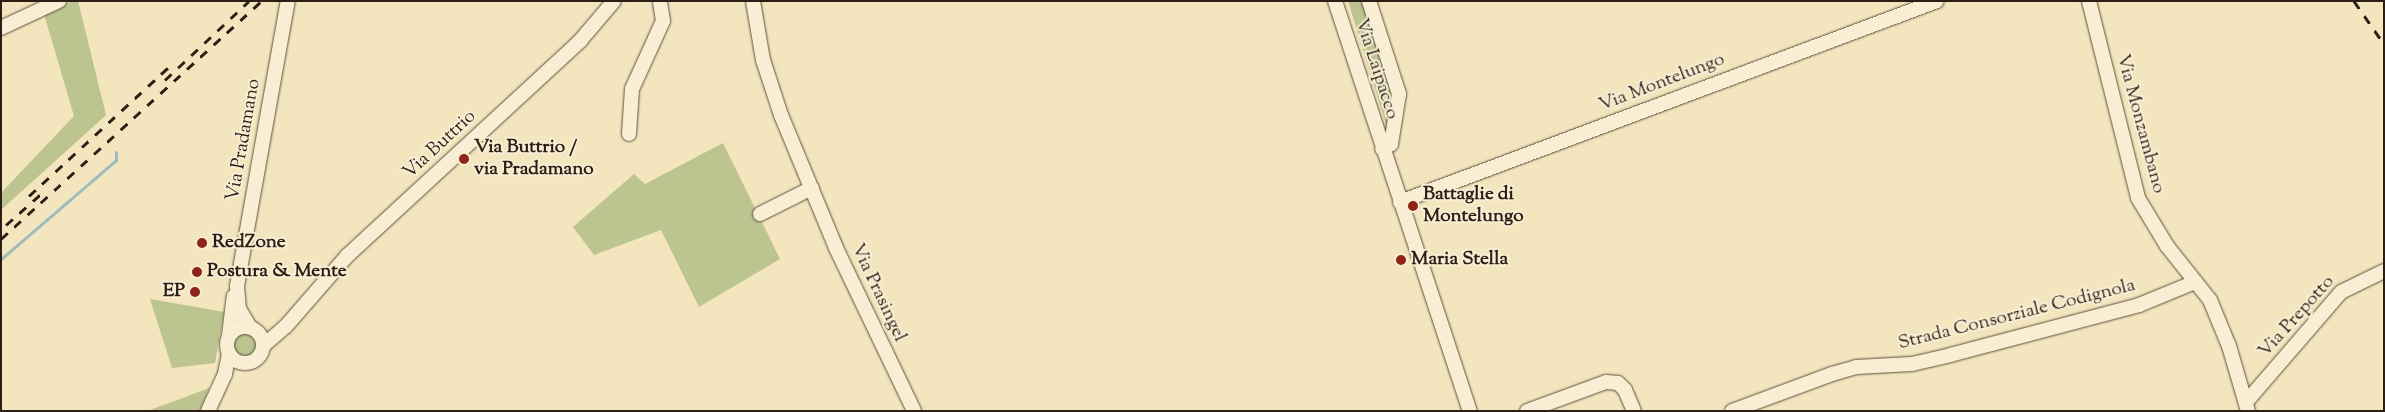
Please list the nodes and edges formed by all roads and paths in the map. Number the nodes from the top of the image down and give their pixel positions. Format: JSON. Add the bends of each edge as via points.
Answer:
{"nodes":[{"id":1,"x":59,"y":1,"type":"edge"},
{"id":2,"x":288,"y":1,"type":"edge"},
{"id":3,"x":614,"y":1,"type":"edge"},
{"id":4,"x":660,"y":1,"type":"edge"},
{"id":5,"x":753,"y":1,"type":"edge"},
{"id":6,"x":1335,"y":1,"type":"edge"},
{"id":7,"x":1369,"y":1,"type":"edge"},
{"id":8,"x":1937,"y":1,"type":"edge"},
{"id":9,"x":2089,"y":1,"type":"edge"},
{"id":10,"x":1,"y":28,"type":"edge"},
{"id":11,"x":629,"y":134,"type":"dead end"},
{"id":12,"x":1382,"y":149,"type":"junction"},
{"id":13,"x":812,"y":188,"type":"junction"},
{"id":14,"x":1400,"y":202,"type":"junction"},
{"id":15,"x":760,"y":214,"type":"dead end"},
{"id":16,"x":2384,"y":271,"type":"edge"},
{"id":17,"x":2195,"y":282,"type":"junction"},
{"id":18,"x":238,"y":286,"type":"junction"},
{"id":19,"x":292,"y":318,"type":"junction"},
{"id":20,"x":252,"y":328,"type":"junction"},
{"id":21,"x":229,"y":335,"type":"junction"},
{"id":22,"x":263,"y":346,"type":"junction"},
{"id":23,"x":229,"y":354,"type":"junction"},
{"id":24,"x":251,"y":362,"type":"junction"},
{"id":25,"x":211,"y":406,"type":"edge"},
{"id":26,"x":2248,"y":406,"type":"edge"},
{"id":27,"x":914,"y":411,"type":"edge"},
{"id":28,"x":1470,"y":411,"type":"edge"},
{"id":29,"x":1527,"y":411,"type":"edge"},
{"id":30,"x":1634,"y":411,"type":"edge"},
{"id":31,"x":1732,"y":411,"type":"edge"}],
"edges":[{"from":1,"to":10,"type":"street"},
{"from":2,"to":18,"type":"street","name":"Via Pradamano"},
{"from":3,"to":19,"type":"street","name":"Via Buttrio","via":[[580,41],[335,268]]},
{"from":4,"to":11,"type":"street","via":[[663,21],[632,89]]},
{"from":5,"to":13,"type":"street","name":"Via Prasingel","via":[[767,75]]},
{"from":6,"to":12,"type":"street","name":"Via Laipacco"},
{"from":7,"to":12,"type":"street","name":"Via Laipacco","via":[[1399,94],[1391,144]]},
{"from":8,"to":14,"type":"street","name":"Via Montelungo"},
{"from":9,"to":17,"type":"street","name":"Via Monzambano","via":[[2138,198]]},
{"from":12,"to":14,"type":"street","name":"Via Laipacco"},
{"from":13,"to":15,"type":"street"},
{"from":13,"to":27,"type":"street","name":"Via Prasingel","via":[[836,248]]},
{"from":14,"to":28,"type":"street","name":"Via Laipacco"},
{"from":16,"to":26,"type":"street","name":"Via Prepotto","via":[[2340,292]]},
{"from":17,"to":26,"type":"street","name":"Via Monzambano","via":[[2210,300]]},
{"from":17,"to":31,"type":"street","name":"Strada Consorziale Codignola","via":[[2139,305],[1950,355],[1912,364],[1856,368],[1832,374]]},
{"from":18,"to":20,"type":"street","name":"Via Pradamano","via":[[239,309]]},
{"from":18,"to":21,"type":"street","name":"Via Pradamano"},
{"from":19,"to":20,"type":"street","name":"Via Buttrio","via":[[272,328]]},
{"from":19,"to":22,"type":"street","name":"Via Buttrio"},
{"from":20,"to":21,"type":"street","name":"Via Buttrio","via":[[241,327]]},
{"from":20,"to":22,"type":"street","via":[[261,336]]},
{"from":21,"to":23,"type":"street","name":"Via Buttrio"},
{"from":22,"to":24,"type":"street","name":"Via Buttrio","via":[[261,354]]},
{"from":23,"to":24,"type":"street","via":[[238,362]]},
{"from":23,"to":25,"type":"street","name":"Via Buttrio","via":[[225,374]]},
{"from":24,"to":25,"type":"street","name":"Via Buttrio","via":[[236,374]]},
{"from":29,"to":30,"type":"street","via":[[1606,382],[1618,383],[1625,390]]}]}
